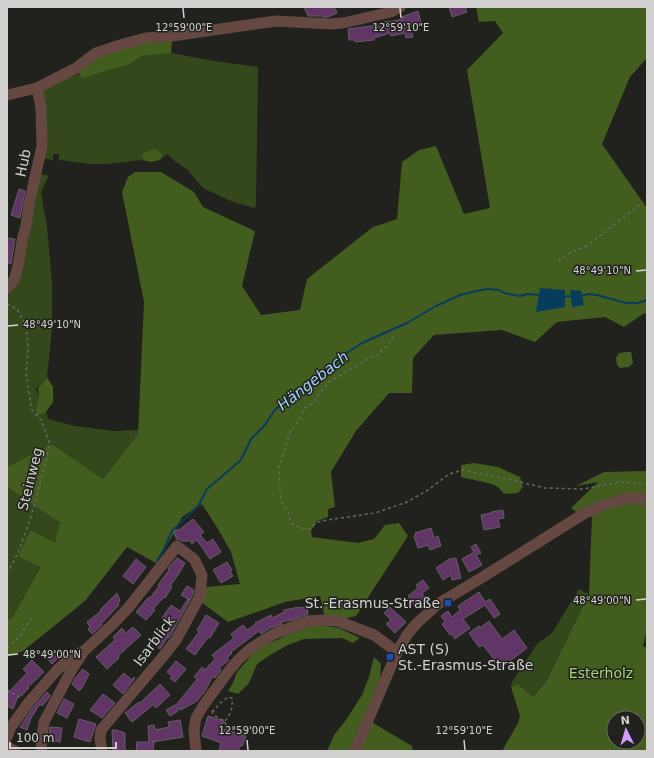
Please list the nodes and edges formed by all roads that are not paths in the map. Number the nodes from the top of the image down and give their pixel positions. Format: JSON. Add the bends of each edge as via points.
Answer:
{"nodes":[{"id":1,"x":400,"y":7,"type":"edge"},
{"id":2,"x":36,"y":88,"type":"junction"},
{"id":3,"x":7,"y":95,"type":"edge"},
{"id":4,"x":7,"y":288,"type":"edge"},
{"id":5,"x":647,"y":499,"type":"edge"},
{"id":6,"x":84,"y":650,"type":"junction"},
{"id":7,"x":397,"y":652,"type":"junction"},
{"id":8,"x":7,"y":737,"type":"edge"},
{"id":9,"x":7,"y":748,"type":"edge"},
{"id":10,"x":14,"y":751,"type":"edge"},
{"id":11,"x":41,"y":751,"type":"edge"},
{"id":12,"x":102,"y":751,"type":"edge"},
{"id":13,"x":196,"y":751,"type":"edge"},
{"id":14,"x":355,"y":751,"type":"edge"}],
"edges":[{"from":1,"to":2,"type":"street","via":[[391,12],[343,23],[276,21],[146,38],[96,53],[76,68]]},
{"from":2,"to":3,"type":"street"},
{"from":2,"to":4,"type":"street","name":"Hub","via":[[41,108],[42,146],[18,266],[14,280]]},
{"from":5,"to":7,"type":"street","via":[[629,498],[585,513],[438,604],[416,624]]},
{"from":6,"to":8,"type":"street","via":[[57,670],[36,693],[11,727]]},
{"from":6,"to":11,"type":"street","via":[[44,722]]},
{"from":6,"to":12,"type":"street","name":"Isarblick","via":[[129,607],[177,546],[194,559],[202,575],[200,596],[176,640],[101,730]]},
{"from":7,"to":13,"type":"street","via":[[374,635],[338,621],[308,621],[274,634],[262,640],[238,660],[202,706],[194,730]]},
{"from":7,"to":14,"type":"street"},
{"from":9,"to":10,"type":"street"}]}
